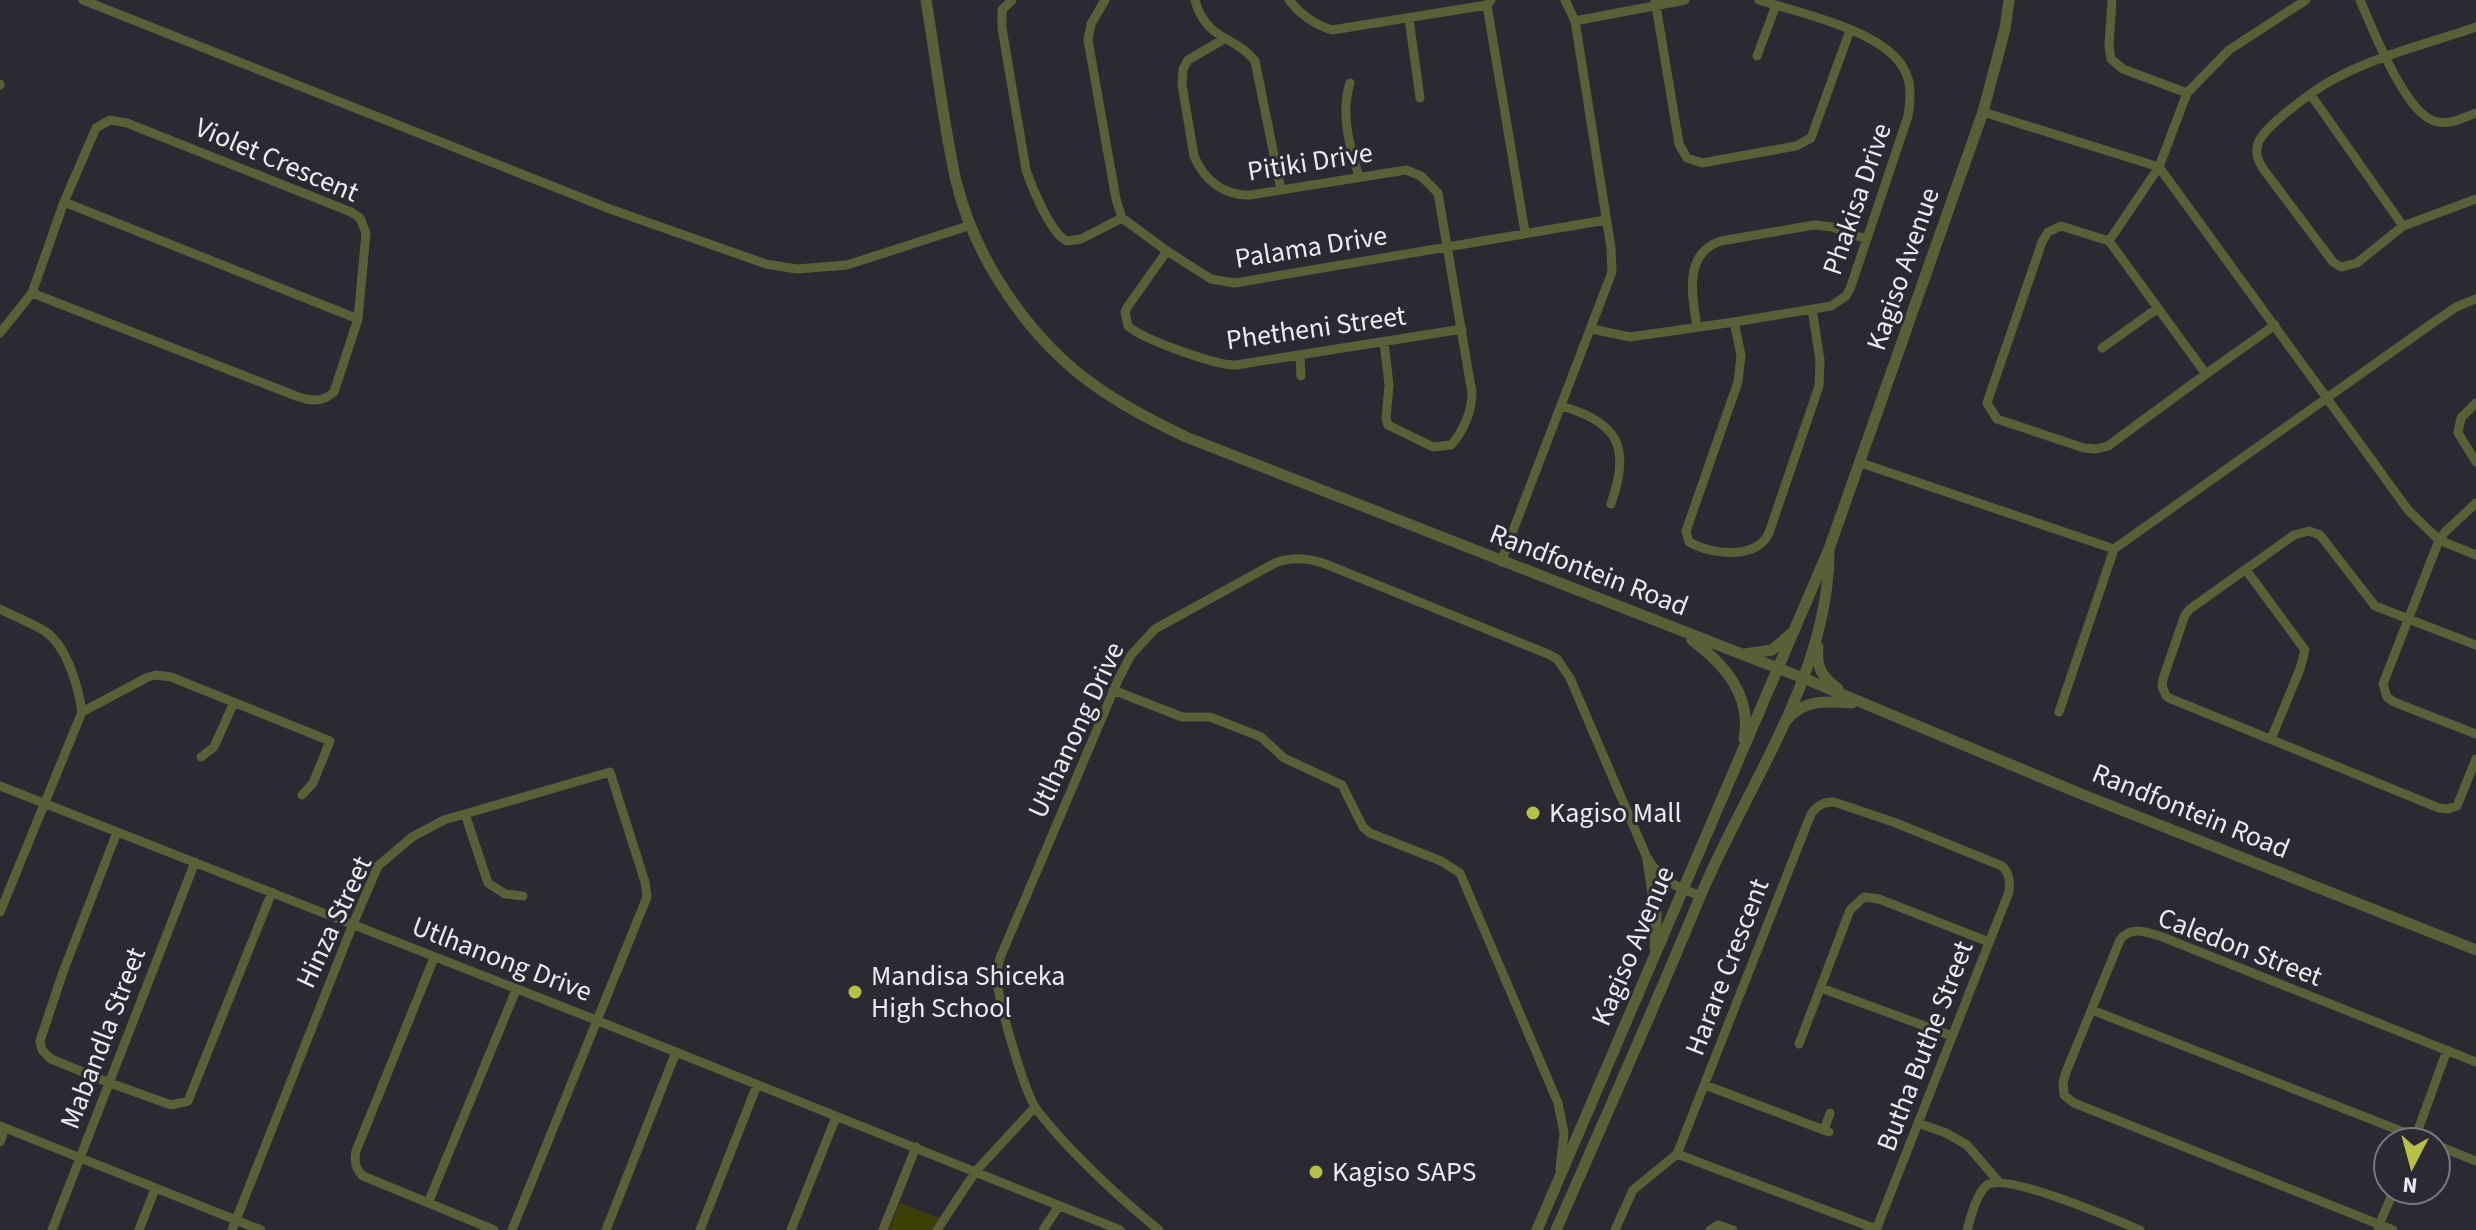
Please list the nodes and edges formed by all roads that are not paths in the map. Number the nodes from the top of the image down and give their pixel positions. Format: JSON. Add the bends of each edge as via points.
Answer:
{"nodes":[{"id":1,"x":83,"y":0,"type":"edge"},
{"id":2,"x":926,"y":0,"type":"edge"},
{"id":3,"x":1012,"y":0,"type":"edge"},
{"id":4,"x":1195,"y":0,"type":"edge"},
{"id":5,"x":1289,"y":0,"type":"edge"},
{"id":6,"x":1565,"y":0,"type":"edge"},
{"id":7,"x":1685,"y":0,"type":"edge"},
{"id":8,"x":1759,"y":0,"type":"edge"},
{"id":9,"x":2009,"y":0,"type":"edge"},
{"id":10,"x":2112,"y":0,"type":"edge"},
{"id":11,"x":2306,"y":0,"type":"edge"},
{"id":12,"x":2360,"y":0,"type":"edge"},
{"id":13,"x":1098,"y":2,"type":"edge"},
{"id":14,"x":1489,"y":3,"type":"edge"},
{"id":15,"x":1655,"y":3,"type":"edge"},
{"id":16,"x":1776,"y":5,"type":"junction"},
{"id":17,"x":1409,"y":19,"type":"junction"},
{"id":18,"x":1575,"y":21,"type":"junction"},
{"id":19,"x":2476,"y":27,"type":"edge"},
{"id":20,"x":1850,"y":30,"type":"junction"},
{"id":21,"x":1224,"y":39,"type":"junction"},
{"id":22,"x":1757,"y":56,"type":"dead end"},
{"id":23,"x":2385,"y":58,"type":"junction"},
{"id":24,"x":1350,"y":83,"type":"dead end"},
{"id":25,"x":2187,"y":93,"type":"junction"},
{"id":26,"x":2311,"y":95,"type":"junction"},
{"id":27,"x":1420,"y":98,"type":"dead end"},
{"id":28,"x":1983,"y":112,"type":"junction"},
{"id":29,"x":2476,"y":113,"type":"edge"},
{"id":30,"x":2159,"y":167,"type":"junction"},
{"id":31,"x":1359,"y":177,"type":"junction"},
{"id":32,"x":1281,"y":190,"type":"junction"},
{"id":33,"x":2476,"y":199,"type":"edge"},
{"id":34,"x":64,"y":202,"type":"junction"},
{"id":35,"x":1122,"y":218,"type":"junction"},
{"id":36,"x":1606,"y":220,"type":"junction"},
{"id":37,"x":971,"y":225,"type":"junction"},
{"id":38,"x":2403,"y":226,"type":"junction"},
{"id":39,"x":1525,"y":232,"type":"junction"},
{"id":40,"x":1866,"y":239,"type":"junction"},
{"id":41,"x":2109,"y":241,"type":"junction"},
{"id":42,"x":1448,"y":246,"type":"junction"},
{"id":43,"x":1167,"y":251,"type":"junction"},
{"id":44,"x":32,"y":293,"type":"junction"},
{"id":45,"x":2476,"y":299,"type":"edge"},
{"id":46,"x":2158,"y":308,"type":"junction"},
{"id":47,"x":1812,"y":309,"type":"junction"},
{"id":48,"x":358,"y":319,"type":"junction"},
{"id":49,"x":1734,"y":322,"type":"junction"},
{"id":50,"x":2275,"y":325,"type":"junction"},
{"id":51,"x":1697,"y":327,"type":"junction"},
{"id":52,"x":1462,"y":329,"type":"junction"},
{"id":53,"x":1592,"y":329,"type":"junction"},
{"id":54,"x":0,"y":333,"type":"edge"},
{"id":55,"x":1384,"y":342,"type":"junction"},
{"id":56,"x":2102,"y":348,"type":"dead end"},
{"id":57,"x":1300,"y":356,"type":"junction"},
{"id":58,"x":2206,"y":374,"type":"junction"},
{"id":59,"x":1301,"y":376,"type":"dead end"},
{"id":60,"x":2329,"y":399,"type":"junction"},
{"id":61,"x":2476,"y":403,"type":"edge"},
{"id":62,"x":1561,"y":406,"type":"junction"},
{"id":63,"x":2476,"y":462,"type":"edge"},
{"id":64,"x":1861,"y":463,"type":"junction"},
{"id":65,"x":2476,"y":503,"type":"edge"},
{"id":66,"x":1611,"y":504,"type":"dead end"},
{"id":67,"x":2439,"y":540,"type":"junction"},
{"id":68,"x":1829,"y":549,"type":"junction"},
{"id":69,"x":2114,"y":549,"type":"junction"},
{"id":70,"x":2476,"y":555,"type":"edge"},
{"id":71,"x":1501,"y":562,"type":"junction"},
{"id":72,"x":2246,"y":570,"type":"junction"},
{"id":73,"x":0,"y":609,"type":"edge"},
{"id":74,"x":2406,"y":619,"type":"junction"},
{"id":75,"x":1822,"y":622,"type":"junction"},
{"id":76,"x":1797,"y":628,"type":"junction"},
{"id":77,"x":1681,"y":632,"type":"junction"},
{"id":78,"x":2476,"y":645,"type":"edge"},
{"id":79,"x":1741,"y":654,"type":"junction"},
{"id":80,"x":1779,"y":669,"type":"junction"},
{"id":81,"x":1803,"y":678,"type":"junction"},
{"id":82,"x":1113,"y":690,"type":"junction"},
{"id":83,"x":234,"y":702,"type":"junction"},
{"id":84,"x":1857,"y":702,"type":"junction"},
{"id":85,"x":82,"y":712,"type":"junction"},
{"id":86,"x":2059,"y":712,"type":"dead end"},
{"id":87,"x":1778,"y":733,"type":"junction"},
{"id":88,"x":2476,"y":734,"type":"edge"},
{"id":89,"x":2271,"y":739,"type":"junction"},
{"id":90,"x":1742,"y":755,"type":"junction"},
{"id":91,"x":201,"y":757,"type":"dead end"},
{"id":92,"x":2476,"y":759,"type":"edge"},
{"id":93,"x":0,"y":786,"type":"edge"},
{"id":94,"x":302,"y":795,"type":"dead end"},
{"id":95,"x":1826,"y":802,"type":"joint"},
{"id":96,"x":44,"y":803,"type":"junction"},
{"id":97,"x":465,"y":814,"type":"junction"},
{"id":98,"x":117,"y":832,"type":"junction"},
{"id":99,"x":1648,"y":860,"type":"junction"},
{"id":100,"x":195,"y":862,"type":"junction"},
{"id":101,"x":1683,"y":889,"type":"junction"},
{"id":102,"x":272,"y":892,"type":"junction"},
{"id":103,"x":523,"y":896,"type":"dead end"},
{"id":104,"x":1701,"y":896,"type":"junction"},
{"id":105,"x":0,"y":912,"type":"edge"},
{"id":106,"x":353,"y":924,"type":"junction"},
{"id":107,"x":1989,"y":942,"type":"junction"},
{"id":108,"x":2476,"y":950,"type":"edge"},
{"id":109,"x":1654,"y":957,"type":"junction"},
{"id":110,"x":434,"y":958,"type":"junction"},
{"id":111,"x":1821,"y":988,"type":"junction"},
{"id":112,"x":516,"y":990,"type":"junction"},
{"id":113,"x":2092,"y":1010,"type":"junction"},
{"id":114,"x":596,"y":1020,"type":"junction"},
{"id":115,"x":1952,"y":1036,"type":"junction"},
{"id":116,"x":1799,"y":1044,"type":"dead end"},
{"id":117,"x":2447,"y":1050,"type":"junction"},
{"id":118,"x":676,"y":1052,"type":"junction"},
{"id":119,"x":2476,"y":1062,"type":"edge"},
{"id":120,"x":110,"y":1083,"type":"junction"},
{"id":121,"x":757,"y":1085,"type":"junction"},
{"id":122,"x":1705,"y":1085,"type":"junction"},
{"id":123,"x":1035,"y":1107,"type":"junction"},
{"id":124,"x":1830,"y":1113,"type":"dead end"},
{"id":125,"x":836,"y":1117,"type":"junction"},
{"id":126,"x":1918,"y":1123,"type":"junction"},
{"id":127,"x":2380,"y":1126,"type":"edge"},
{"id":128,"x":2420,"y":1126,"type":"edge"},
{"id":129,"x":3,"y":1127,"type":"edge"},
{"id":130,"x":0,"y":1142,"type":"edge"},
{"id":131,"x":916,"y":1147,"type":"junction"},
{"id":132,"x":2452,"y":1151,"type":"edge"},
{"id":133,"x":1677,"y":1154,"type":"junction"},
{"id":134,"x":80,"y":1159,"type":"junction"},
{"id":135,"x":2476,"y":1161,"type":"edge"},
{"id":136,"x":976,"y":1171,"type":"junction"},
{"id":137,"x":1998,"y":1181,"type":"junction"},
{"id":138,"x":1558,"y":1182,"type":"junction"},
{"id":139,"x":155,"y":1189,"type":"junction"},
{"id":140,"x":428,"y":1203,"type":"junction"},
{"id":141,"x":1059,"y":1206,"type":"junction"},
{"id":142,"x":2387,"y":1206,"type":"edge"},
{"id":143,"x":234,"y":1225,"type":"edge"},
{"id":144,"x":2378,"y":1227,"type":"edge"},
{"id":145,"x":1156,"y":1229,"type":"edge"},
{"id":146,"x":52,"y":1230,"type":"edge"},
{"id":147,"x":139,"y":1230,"type":"edge"},
{"id":148,"x":261,"y":1230,"type":"edge"},
{"id":149,"x":494,"y":1230,"type":"edge"},
{"id":150,"x":512,"y":1230,"type":"edge"},
{"id":151,"x":606,"y":1230,"type":"edge"},
{"id":152,"x":700,"y":1230,"type":"edge"},
{"id":153,"x":791,"y":1230,"type":"edge"},
{"id":154,"x":883,"y":1230,"type":"edge"},
{"id":155,"x":937,"y":1230,"type":"edge"},
{"id":156,"x":1043,"y":1230,"type":"edge"},
{"id":157,"x":1120,"y":1230,"type":"edge"},
{"id":158,"x":1537,"y":1230,"type":"edge"},
{"id":159,"x":1556,"y":1230,"type":"edge"},
{"id":160,"x":1615,"y":1230,"type":"edge"},
{"id":161,"x":1710,"y":1230,"type":"edge"},
{"id":162,"x":1733,"y":1230,"type":"edge"},
{"id":163,"x":1876,"y":1230,"type":"edge"},
{"id":164,"x":1967,"y":1230,"type":"edge"},
{"id":165,"x":2140,"y":1230,"type":"edge"},
{"id":166,"x":2393,"y":1230,"type":"edge"}],
"edges":[{"from":1,"to":37,"type":"street","via":[[610,209],[766,264],[797,269],[847,265]]},
{"from":2,"to":37,"type":"street","name":"Randfontein Road","via":[[957,182]]},
{"from":3,"to":35,"type":"street","via":[[1002,10],[1002,28],[1034,190],[1057,234],[1067,241]]},
{"from":4,"to":21,"type":"street","via":[[1203,19]]},
{"from":5,"to":17,"type":"street","via":[[1313,22],[1332,30]]},
{"from":6,"to":18,"type":"street"},
{"from":7,"to":15,"type":"street"},
{"from":8,"to":16,"type":"street","name":"Phakisa Drive"},
{"from":9,"to":28,"type":"street","name":"Kagiso Avenue"},
{"from":10,"to":25,"type":"street","via":[[2111,59],[2123,69]]},
{"from":11,"to":25,"type":"street","via":[[2229,50]]},
{"from":12,"to":23,"type":"street"},
{"from":13,"to":35,"type":"street","via":[[1088,40]]},
{"from":14,"to":17,"type":"street"},
{"from":14,"to":39,"type":"street"},
{"from":15,"to":18,"type":"street"},
{"from":15,"to":20,"type":"street","via":[[1679,144],[1687,158],[1702,163],[1796,146],[1811,138]]},
{"from":16,"to":20,"type":"street","name":"Phakisa Drive"},
{"from":16,"to":22,"type":"street"},
{"from":17,"to":27,"type":"street"},
{"from":18,"to":36,"type":"street"},
{"from":19,"to":23,"type":"street"},
{"from":20,"to":40,"type":"street","name":"Phakisa Drive","via":[[1870,37],[1896,57],[1910,89],[1908,116]]},
{"from":21,"to":32,"type":"street","via":[[1250,54],[1258,68]]},
{"from":21,"to":32,"type":"street","name":"Pitiki Drive","via":[[1188,60],[1183,69],[1194,156],[1203,174],[1232,194]]},
{"from":23,"to":26,"type":"street","via":[[2334,79]]},
{"from":23,"to":29,"type":"street","via":[[2425,117],[2448,122]]},
{"from":24,"to":31,"type":"street","via":[[1344,100]]},
{"from":25,"to":30,"type":"street"},
{"from":26,"to":38,"type":"street"},
{"from":26,"to":38,"type":"street","via":[[2264,134],[2256,155],[2264,170],[2341,267],[2357,263]]},
{"from":28,"to":30,"type":"street"},
{"from":28,"to":64,"type":"street","name":"Kagiso Avenue"},
{"from":30,"to":41,"type":"street"},
{"from":30,"to":50,"type":"street"},
{"from":31,"to":32,"type":"street","name":"Pitiki Drive"},
{"from":31,"to":42,"type":"street","name":"Pitiki Drive","via":[[1406,170],[1421,176],[1438,193]]},
{"from":33,"to":38,"type":"street"},
{"from":34,"to":44,"type":"street","name":"Violet Crescent"},
{"from":34,"to":48,"type":"street"},
{"from":34,"to":48,"type":"street","name":"Violet Crescent","via":[[96,128],[110,120],[127,123],[360,218],[366,233]]},
{"from":35,"to":43,"type":"street","name":"Palama Drive"},
{"from":36,"to":39,"type":"street","name":"Palama Drive"},
{"from":36,"to":53,"type":"street","via":[[1612,272]]},
{"from":37,"to":71,"type":"street","name":"Randfontein Road","via":[[995,274],[1042,338],[1106,393],[1186,437]]},
{"from":39,"to":42,"type":"street","name":"Palama Drive"},
{"from":40,"to":47,"type":"street","name":"Phakisa Drive","via":[[1846,296]]},
{"from":40,"to":51,"type":"street","via":[[1814,225],[1707,246],[1690,285]]},
{"from":41,"to":46,"type":"street"},
{"from":41,"to":58,"type":"street","via":[[2061,226],[2048,232],[1988,396],[1992,414],[2096,449],[2108,446]]},
{"from":42,"to":43,"type":"street","name":"Palama Drive","via":[[1227,283]]},
{"from":42,"to":52,"type":"street"},
{"from":43,"to":57,"type":"street","name":"Phetheni Street","via":[[1125,312],[1133,330],[1220,365]]},
{"from":44,"to":48,"type":"street","name":"Violet Crescent","via":[[308,400],[334,392]]},
{"from":44,"to":54,"type":"street","name":"Violet Crescent"},
{"from":45,"to":60,"type":"street","via":[[2456,307]]},
{"from":46,"to":56,"type":"street"},
{"from":46,"to":58,"type":"street"},
{"from":47,"to":49,"type":"street","name":"Phakisa Drive"},
{"from":47,"to":49,"type":"street","via":[[1819,386],[1769,533],[1749,551],[1703,548],[1689,542],[1686,531],[1738,382],[1741,355]]},
{"from":49,"to":51,"type":"street","name":"Phakisa Drive"},
{"from":50,"to":58,"type":"street"},
{"from":50,"to":60,"type":"street"},
{"from":51,"to":53,"type":"street","name":"Phakisa Drive","via":[[1630,337]]},
{"from":52,"to":55,"type":"street","name":"Phetheni Street"},
{"from":52,"to":55,"type":"street","via":[[1472,400],[1456,440],[1439,448],[1388,425]]},
{"from":53,"to":62,"type":"street"},
{"from":55,"to":57,"type":"street","name":"Phetheni Street"},
{"from":57,"to":59,"type":"street"},
{"from":60,"to":67,"type":"street","via":[[2408,510]]},
{"from":60,"to":69,"type":"street"},
{"from":61,"to":63,"type":"street","via":[[2461,418],[2458,433]]},
{"from":62,"to":66,"type":"street","via":[[1600,421],[1614,439],[1622,470]]},
{"from":62,"to":71,"type":"street"},
{"from":64,"to":68,"type":"street","name":"Kagiso Avenue"},
{"from":64,"to":69,"type":"street"},
{"from":65,"to":67,"type":"street"},
{"from":67,"to":70,"type":"street"},
{"from":67,"to":74,"type":"street"},
{"from":68,"to":75,"type":"street","name":"Kagiso Avenue"},
{"from":68,"to":76,"type":"street","name":"Kagiso Avenue"},
{"from":69,"to":86,"type":"street"},
{"from":71,"to":77,"type":"street","name":"Randfontein Road"},
{"from":72,"to":74,"type":"street","via":[[2294,535],[2314,532],[2368,600]]},
{"from":72,"to":89,"type":"street","via":[[2305,650]]},
{"from":72,"to":89,"type":"street","via":[[2185,615],[2162,686],[2169,698]]},
{"from":73,"to":85,"type":"street","via":[[57,644]]},
{"from":74,"to":78,"type":"street"},
{"from":74,"to":88,"type":"street","via":[[2384,676],[2387,697]]},
{"from":75,"to":81,"type":"street","name":"Kagiso Avenue"},
{"from":75,"to":84,"type":"street","via":[[1819,669]]},
{"from":76,"to":79,"type":"street","via":[[1772,650]]},
{"from":76,"to":80,"type":"street","name":"Kagiso Avenue"},
{"from":77,"to":79,"type":"street","name":"Randfontein Road"},
{"from":77,"to":90,"type":"street","via":[[1717,659],[1736,686],[1745,713]]},
{"from":79,"to":80,"type":"street","name":"Randfontein Road"},
{"from":80,"to":81,"type":"street","name":"Randfontein Road"},
{"from":80,"to":90,"type":"street","name":"Kagiso Avenue"},
{"from":81,"to":84,"type":"street","name":"Randfontein Road"},
{"from":81,"to":87,"type":"street","name":"Kagiso Avenue"},
{"from":82,"to":99,"type":"street","name":"Utlhanong Drive","via":[[1139,644],[1169,620],[1275,563],[1317,560],[1557,659],[1570,678]]},
{"from":82,"to":123,"type":"street","name":"Utlhanong Drive","via":[[997,971],[1011,1038]]},
{"from":82,"to":138,"type":"street","via":[[1187,719],[1210,717],[1261,737],[1284,758],[1342,785],[1370,833],[1460,873],[1555,1095],[1564,1133]]},
{"from":83,"to":85,"type":"street","via":[[156,675]]},
{"from":83,"to":91,"type":"street","via":[[214,747]]},
{"from":83,"to":94,"type":"street","via":[[330,741],[313,783]]},
{"from":84,"to":87,"type":"street","via":[[1804,706]]},
{"from":84,"to":108,"type":"street","name":"Randfontein Road"},
{"from":85,"to":96,"type":"street"},
{"from":87,"to":104,"type":"street","name":"Kagiso Avenue"},
{"from":89,"to":92,"type":"street","via":[[2448,809],[2462,798]]},
{"from":90,"to":101,"type":"street","name":"Kagiso Avenue"},
{"from":93,"to":96,"type":"street","name":"Utlhanong Drive"},
{"from":95,"to":107,"type":"street","name":"Butha Buthe Street","via":[[1844,804],[2002,866],[2009,876],[2009,892]]},
{"from":95,"to":122,"type":"street","name":"Harare Crescent","via":[[1811,814]]},
{"from":96,"to":98,"type":"street","name":"Utlhanong Drive"},
{"from":96,"to":105,"type":"street"},
{"from":97,"to":103,"type":"street","via":[[488,883],[505,894]]},
{"from":97,"to":106,"type":"street","name":"Hinza Street","via":[[427,828],[386,858]]},
{"from":97,"to":114,"type":"street","name":"Hinza Street","via":[[610,772],[647,897]]},
{"from":98,"to":100,"type":"street","name":"Utlhanong Drive"},
{"from":98,"to":120,"type":"street","via":[[40,1041],[51,1059]]},
{"from":99,"to":101,"type":"street","name":"Utlhanong Drive","via":[[1662,878]]},
{"from":99,"to":109,"type":"street","via":[[1656,914]]},
{"from":100,"to":102,"type":"street","name":"Utlhanong Drive"},
{"from":100,"to":120,"type":"street","name":"Mabandla Street"},
{"from":101,"to":104,"type":"street","name":"Utlhanong Drive"},
{"from":101,"to":109,"type":"street","name":"Kagiso Avenue"},
{"from":102,"to":106,"type":"street","name":"Utlhanong Drive"},
{"from":102,"to":120,"type":"street","via":[[188,1101],[177,1106]]},
{"from":104,"to":159,"type":"street","name":"Kagiso Avenue"},
{"from":106,"to":110,"type":"street","name":"Utlhanong Drive"},
{"from":106,"to":143,"type":"street","name":"Hinza Street"},
{"from":107,"to":111,"type":"street","via":[[1864,897],[1850,910]]},
{"from":107,"to":115,"type":"street","name":"Butha Buthe Street"},
{"from":109,"to":138,"type":"street","name":"Kagiso Avenue"},
{"from":110,"to":112,"type":"street","name":"Utlhanong Drive"},
{"from":110,"to":140,"type":"street","via":[[355,1160],[363,1176]]},
{"from":111,"to":115,"type":"street"},
{"from":111,"to":116,"type":"street"},
{"from":112,"to":114,"type":"street","name":"Utlhanong Drive"},
{"from":112,"to":140,"type":"street"},
{"from":113,"to":117,"type":"street","name":"Caledon Street","via":[[2120,940],[2124,934],[2143,931]]},
{"from":113,"to":127,"type":"street"},
{"from":113,"to":144,"type":"street","name":"Caledon Street","via":[[2063,1083],[2064,1095]]},
{"from":114,"to":118,"type":"street","name":"Utlhanong Drive"},
{"from":114,"to":150,"type":"street"},
{"from":115,"to":126,"type":"street","name":"Butha Buthe Street"},
{"from":117,"to":119,"type":"street","name":"Caledon Street"},
{"from":117,"to":128,"type":"street"},
{"from":118,"to":121,"type":"street","name":"Utlhanong Drive"},
{"from":118,"to":151,"type":"street"},
{"from":120,"to":134,"type":"street","name":"Mabandla Street"},
{"from":121,"to":125,"type":"street","name":"Utlhanong Drive"},
{"from":121,"to":152,"type":"street"},
{"from":122,"to":124,"type":"street","via":[[1826,1131]]},
{"from":122,"to":133,"type":"street","name":"Harare Crescent"},
{"from":123,"to":136,"type":"street"},
{"from":123,"to":145,"type":"street","name":"Utlhanong Drive"},
{"from":125,"to":131,"type":"street","name":"Utlhanong Drive"},
{"from":125,"to":153,"type":"street"},
{"from":126,"to":137,"type":"street","via":[[1967,1145]]},
{"from":126,"to":163,"type":"street","name":"Butha Buthe Street"},
{"from":129,"to":130,"type":"street"},
{"from":129,"to":134,"type":"street"},
{"from":131,"to":136,"type":"street","name":"Utlhanong Drive"},
{"from":131,"to":154,"type":"street"},
{"from":132,"to":135,"type":"street"},
{"from":133,"to":160,"type":"street","via":[[1633,1190]]},
{"from":133,"to":163,"type":"street"},
{"from":134,"to":139,"type":"street"},
{"from":134,"to":146,"type":"street","name":"Mabandla Street"},
{"from":136,"to":141,"type":"street","name":"Utlhanong Drive"},
{"from":136,"to":155,"type":"street"},
{"from":137,"to":164,"type":"street","via":[[1981,1193]]},
{"from":137,"to":165,"type":"street"},
{"from":138,"to":158,"type":"street","name":"Kagiso Avenue"},
{"from":139,"to":143,"type":"street"},
{"from":139,"to":147,"type":"street"},
{"from":140,"to":149,"type":"street"},
{"from":141,"to":156,"type":"street"},
{"from":141,"to":157,"type":"street","name":"Utlhanong Drive"},
{"from":142,"to":144,"type":"street"},
{"from":143,"to":148,"type":"street"},
{"from":144,"to":166,"type":"street"},
{"from":161,"to":162,"type":"street","via":[[1718,1225]]}]}
